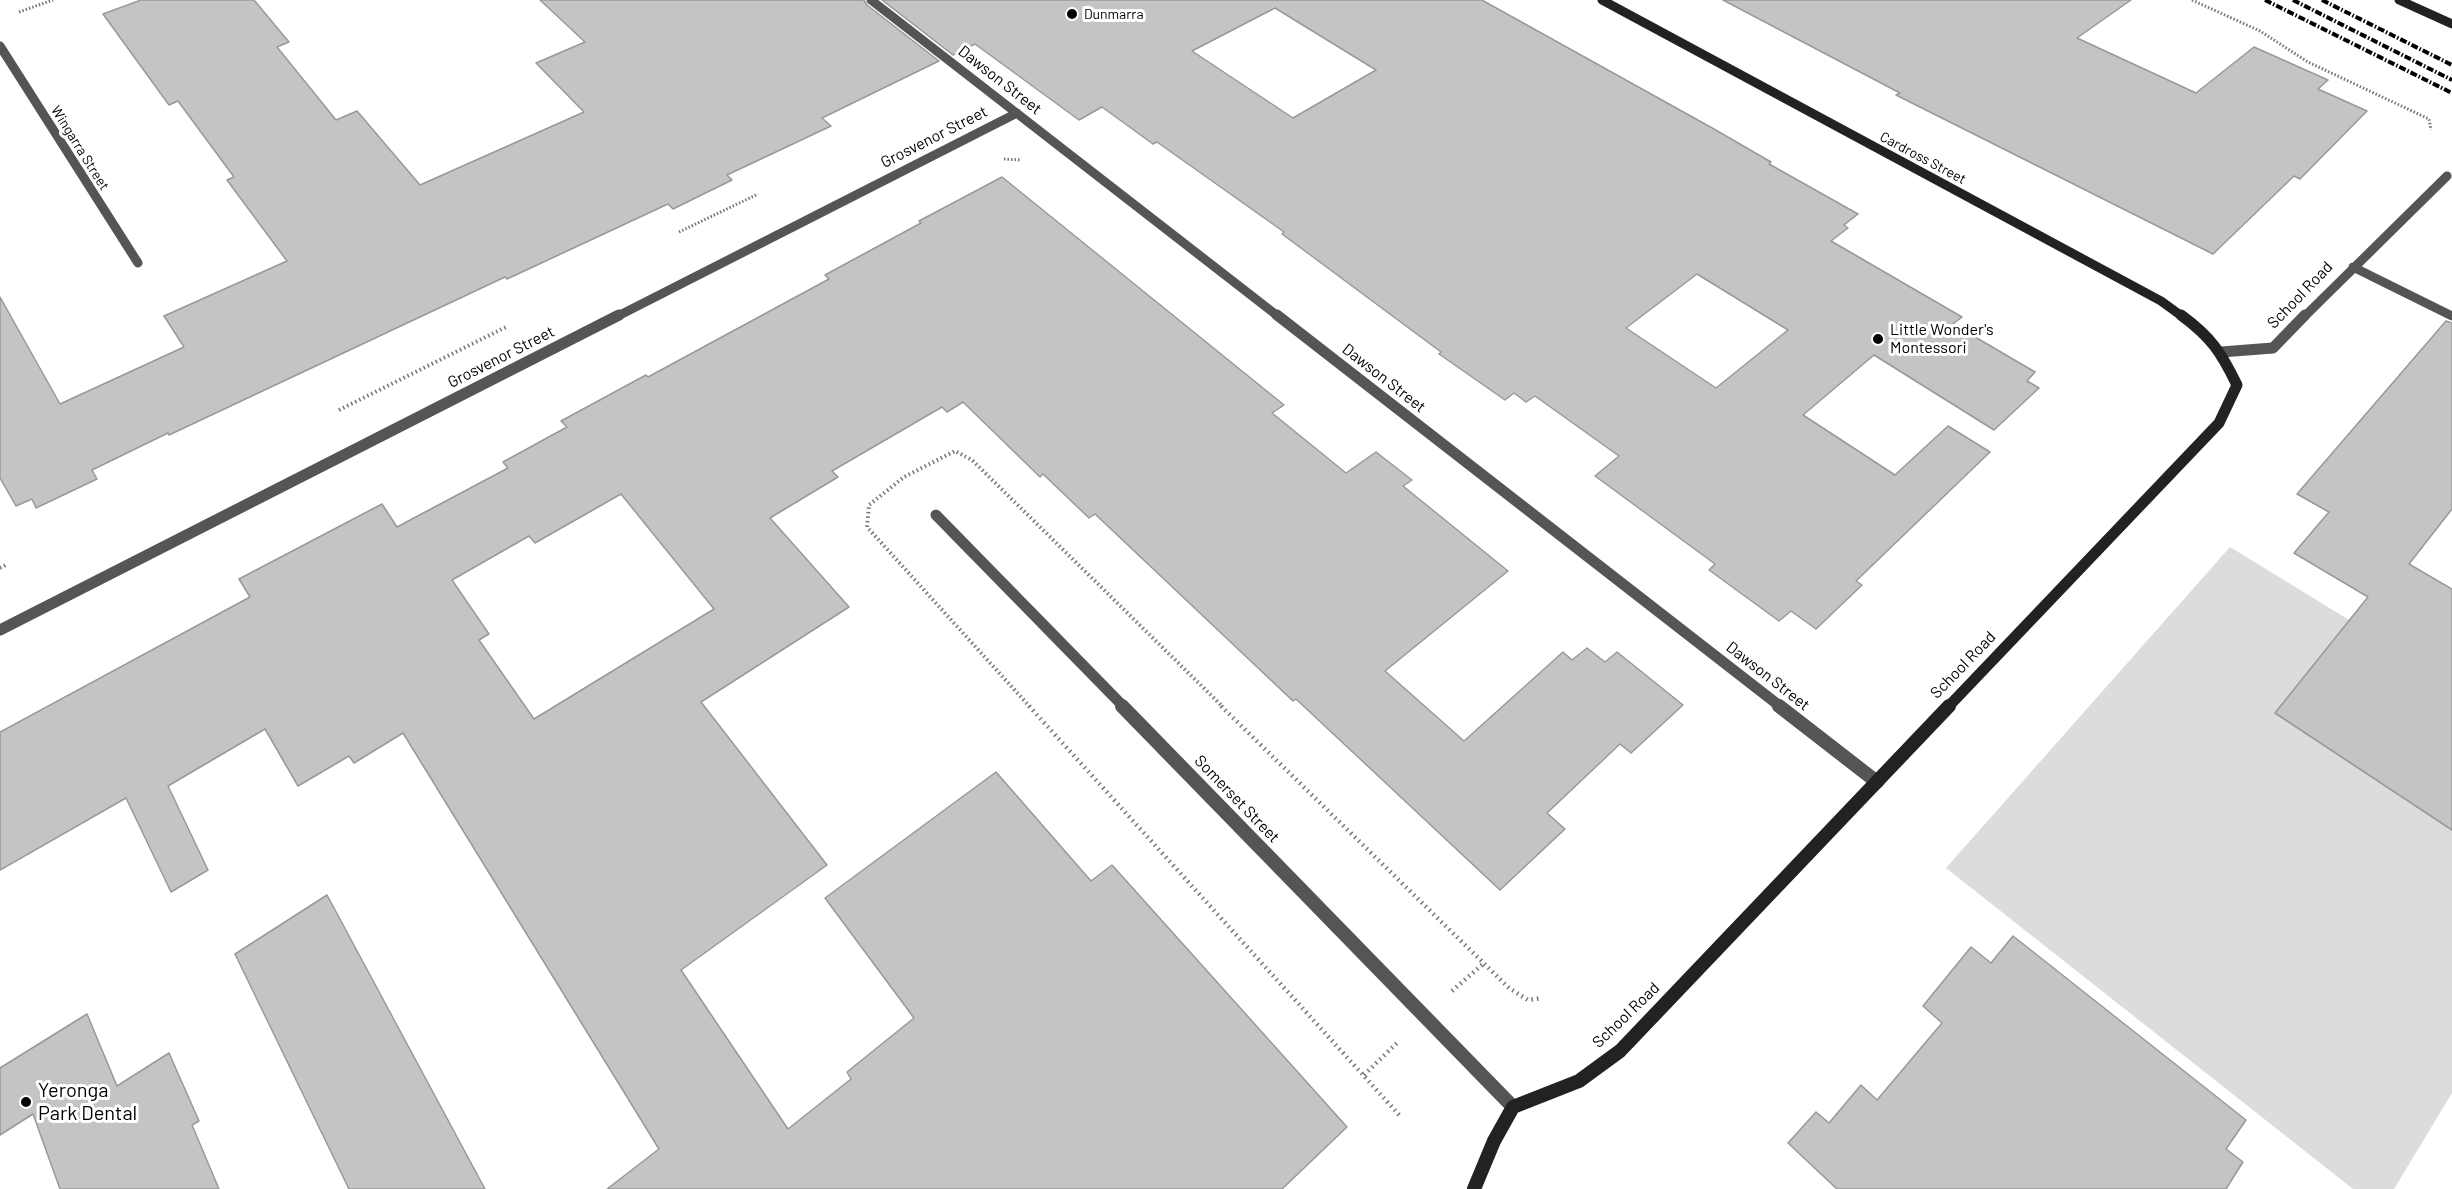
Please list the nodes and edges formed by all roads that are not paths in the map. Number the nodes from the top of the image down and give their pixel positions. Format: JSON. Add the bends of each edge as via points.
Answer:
{"nodes":[{"id":1,"x":871,"y":0,"type":"edge"},
{"id":2,"x":1602,"y":0,"type":"edge"},
{"id":3,"x":2399,"y":0,"type":"edge"},
{"id":4,"x":2452,"y":24,"type":"edge"},
{"id":5,"x":0,"y":46,"type":"edge"},
{"id":6,"x":1017,"y":113,"type":"junction"},
{"id":7,"x":2447,"y":176,"type":"dead end"},
{"id":8,"x":138,"y":264,"type":"dead end"},
{"id":9,"x":2353,"y":267,"type":"junction"},
{"id":10,"x":2452,"y":316,"type":"edge"},
{"id":11,"x":2221,"y":352,"type":"junction"},
{"id":12,"x":936,"y":515,"type":"dead end"},
{"id":13,"x":0,"y":630,"type":"edge"},
{"id":14,"x":1877,"y":782,"type":"junction"},
{"id":15,"x":1513,"y":1107,"type":"junction"},
{"id":16,"x":1474,"y":1189,"type":"edge"}],
"edges":[{"from":1,"to":6,"type":"street","name":"Dawson Street"},
{"from":2,"to":11,"type":"street","name":"Cardross Street","via":[[2161,301],[2200,329]]},
{"from":3,"to":4,"type":"street"},
{"from":5,"to":8,"type":"street","name":"Wingarra Street"},
{"from":6,"to":13,"type":"street","name":"Grosvenor Street"},
{"from":6,"to":14,"type":"street","name":"Dawson Street"},
{"from":7,"to":9,"type":"street","name":"School Road"},
{"from":9,"to":10,"type":"street"},
{"from":9,"to":11,"type":"street","name":"School Road","via":[[2273,348]]},
{"from":11,"to":14,"type":"street","name":"School Road","via":[[2237,385],[2219,423]]},
{"from":12,"to":15,"type":"street","name":"Somerset Street"},
{"from":14,"to":15,"type":"street","name":"School Road","via":[[1620,1051],[1579,1081]]},
{"from":15,"to":16,"type":"street"}]}
